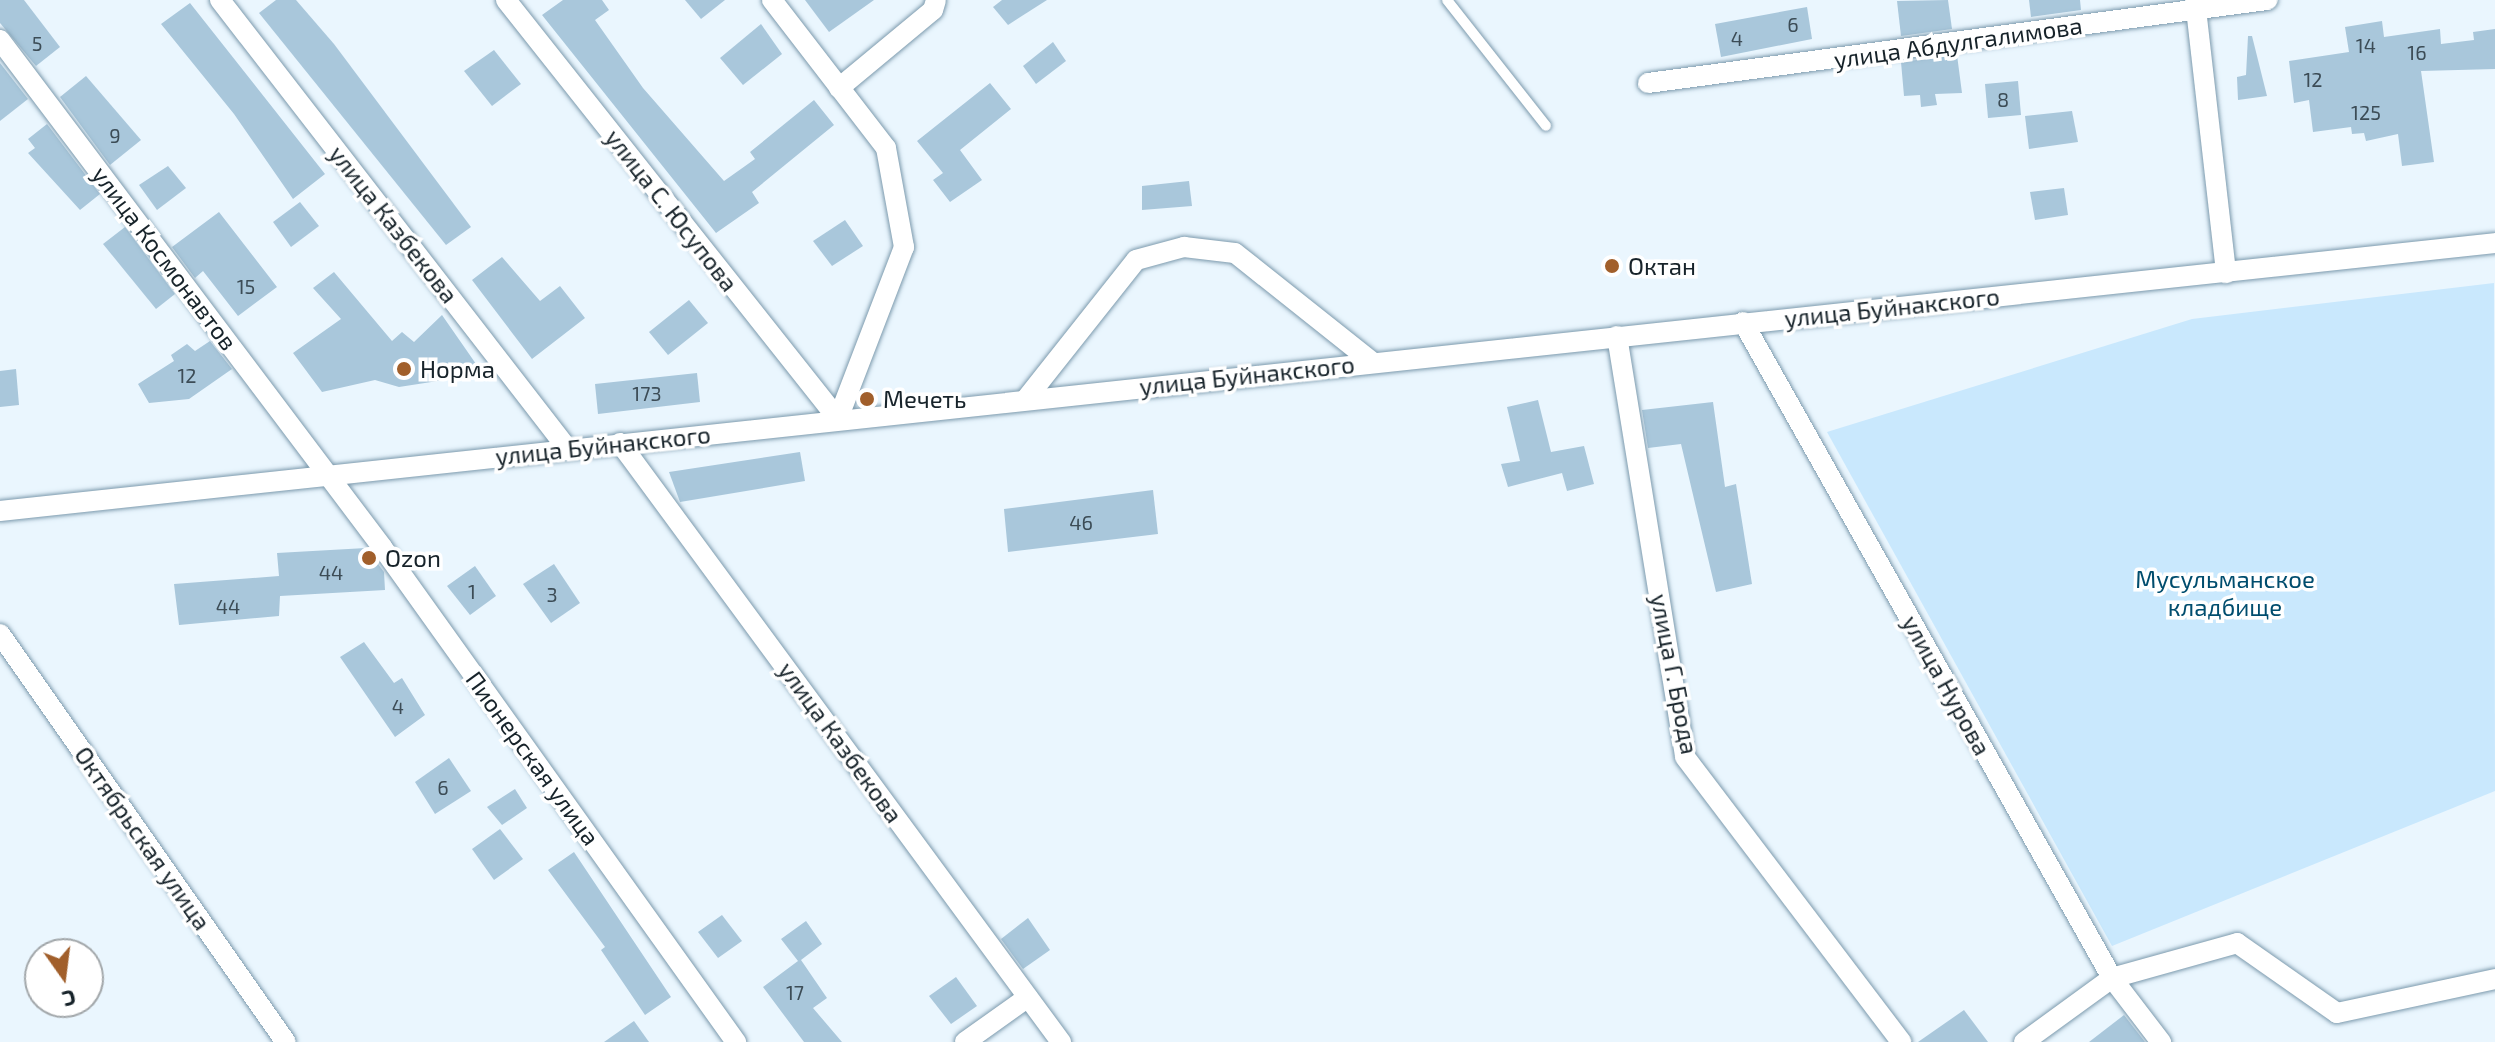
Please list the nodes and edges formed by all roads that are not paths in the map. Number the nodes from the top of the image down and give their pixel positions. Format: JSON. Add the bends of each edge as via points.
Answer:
{"nodes":[{"id":1,"x":220,"y":0,"type":"edge"},
{"id":2,"x":506,"y":0,"type":"edge"},
{"id":3,"x":772,"y":0,"type":"edge"},
{"id":4,"x":936,"y":0,"type":"edge"},
{"id":5,"x":1447,"y":0,"type":"edge"},
{"id":6,"x":2267,"y":0,"type":"edge"},
{"id":7,"x":2195,"y":5,"type":"edge"},
{"id":8,"x":0,"y":40,"type":"edge"},
{"id":9,"x":1648,"y":83,"type":"dead end"},
{"id":10,"x":839,"y":88,"type":"junction"},
{"id":11,"x":1546,"y":126,"type":"dead end"},
{"id":12,"x":2495,"y":243,"type":"edge"},
{"id":13,"x":2226,"y":273,"type":"junction"},
{"id":14,"x":1743,"y":322,"type":"junction"},
{"id":15,"x":1617,"y":336,"type":"junction"},
{"id":16,"x":1372,"y":362,"type":"junction"},
{"id":17,"x":1026,"y":399,"type":"junction"},
{"id":18,"x":838,"y":419,"type":"junction"},
{"id":19,"x":620,"y":443,"type":"junction"},
{"id":20,"x":567,"y":448,"type":"junction"},
{"id":21,"x":329,"y":476,"type":"junction"},
{"id":22,"x":0,"y":511,"type":"edge"},
{"id":23,"x":0,"y":634,"type":"edge"},
{"id":24,"x":2112,"y":978,"type":"junction"},
{"id":25,"x":2495,"y":979,"type":"edge"},
{"id":26,"x":1028,"y":997,"type":"junction"},
{"id":27,"x":286,"y":1042,"type":"edge"},
{"id":28,"x":736,"y":1042,"type":"edge"},
{"id":29,"x":965,"y":1042,"type":"edge"},
{"id":30,"x":1061,"y":1042,"type":"edge"},
{"id":31,"x":1901,"y":1042,"type":"edge"},
{"id":32,"x":2024,"y":1042,"type":"edge"},
{"id":33,"x":2161,"y":1042,"type":"edge"}],
"edges":[{"from":1,"to":20,"type":"street","name":"улица Казбекова"},
{"from":2,"to":18,"type":"street","name":"улица С. Юсупова"},
{"from":3,"to":10,"type":"street"},
{"from":4,"to":10,"type":"street","via":[[933,10]]},
{"from":5,"to":11,"type":"lane"},
{"from":6,"to":7,"type":"street","name":"улица Абдулгалимова"},
{"from":7,"to":9,"type":"street","name":"улица Абдулгалимова"},
{"from":7,"to":13,"type":"street"},
{"from":8,"to":21,"type":"street","name":"улица Космонавтов"},
{"from":10,"to":18,"type":"street","via":[[886,148],[904,247]]},
{"from":12,"to":13,"type":"street","name":"улица Буйнакского"},
{"from":13,"to":14,"type":"street","name":"улица Буйнакского"},
{"from":14,"to":15,"type":"street","name":"улица Буйнакского"},
{"from":14,"to":24,"type":"street","name":"улица Нурова"},
{"from":15,"to":16,"type":"street","name":"улица Буйнакского"},
{"from":15,"to":31,"type":"street","name":"улица Г. Брода","via":[[1685,757]]},
{"from":16,"to":17,"type":"street","name":"улица Буйнакского"},
{"from":16,"to":17,"type":"street","via":[[1235,253],[1184,247],[1136,260]]},
{"from":17,"to":18,"type":"street","name":"улица Буйнакского"},
{"from":18,"to":19,"type":"street","name":"улица Буйнакского"},
{"from":19,"to":20,"type":"street","name":"улица Буйнакского"},
{"from":19,"to":26,"type":"street","name":"улица Казбекова"},
{"from":20,"to":21,"type":"street","name":"улица Буйнакского"},
{"from":21,"to":22,"type":"street","name":"улица Буйнакского"},
{"from":21,"to":28,"type":"street","name":"Пионерская улица"},
{"from":23,"to":27,"type":"street","name":"Октябрьская улица"},
{"from":24,"to":25,"type":"street","via":[[2237,943],[2337,1013]]},
{"from":24,"to":32,"type":"street"},
{"from":24,"to":33,"type":"street","name":"улица Нурова"},
{"from":26,"to":29,"type":"street"},
{"from":26,"to":30,"type":"street","name":"улица Казбекова"}]}
